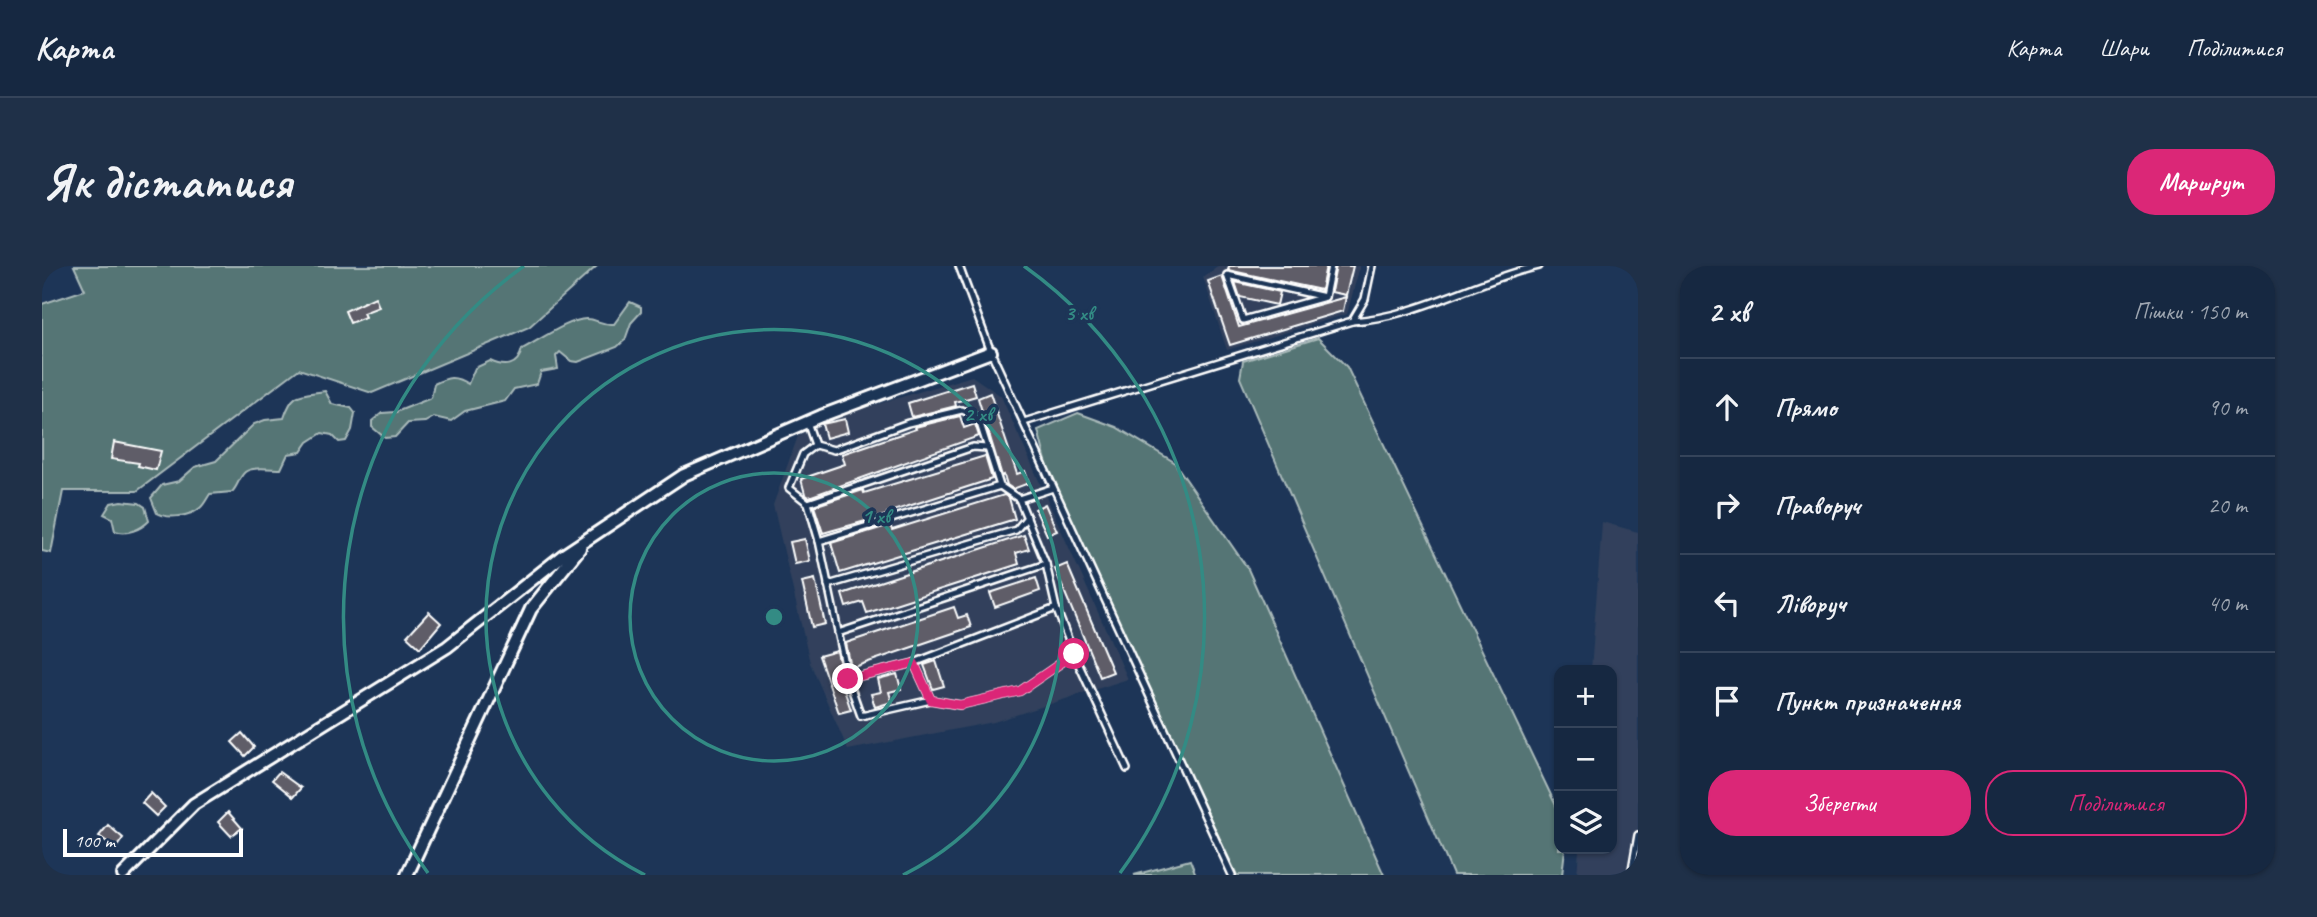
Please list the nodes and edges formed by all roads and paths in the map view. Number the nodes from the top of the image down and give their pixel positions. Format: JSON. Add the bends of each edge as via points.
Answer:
{"nodes":[{"id":1,"x":959,"y":266,"type":"edge"},
{"id":2,"x":1331,"y":266,"type":"edge"},
{"id":3,"x":1371,"y":266,"type":"edge"},
{"id":4,"x":1539,"y":266,"type":"edge"},
{"id":5,"x":1325,"y":297,"type":"junction"},
{"id":6,"x":1352,"y":321,"type":"junction"},
{"id":7,"x":991,"y":352,"type":"junction"},
{"id":8,"x":807,"y":422,"type":"junction"},
{"id":9,"x":1024,"y":422,"type":"junction"},
{"id":10,"x":815,"y":445,"type":"junction"},
{"id":11,"x":987,"y":448,"type":"junction"},
{"id":12,"x":1000,"y":486,"type":"junction"},
{"id":13,"x":1053,"y":488,"type":"junction"},
{"id":14,"x":1019,"y":499,"type":"junction"},
{"id":15,"x":808,"y":503,"type":"junction"},
{"id":16,"x":1027,"y":517,"type":"junction"},
{"id":17,"x":585,"y":541,"type":"junction"},
{"id":18,"x":819,"y":541,"type":"junction"},
{"id":19,"x":1046,"y":564,"type":"junction"},
{"id":20,"x":828,"y":585,"type":"junction"},
{"id":21,"x":1056,"y":608,"type":"junction"},
{"id":22,"x":838,"y":634,"type":"junction"},
{"id":23,"x":1074,"y":654,"type":"junction"},
{"id":24,"x":914,"y":663,"type":"junction"},
{"id":25,"x":848,"y":679,"type":"junction"},
{"id":26,"x":931,"y":700,"type":"junction"},
{"id":27,"x":1127,"y":769,"type":"dead end"},
{"id":28,"x":1638,"y":835,"type":"edge"},
{"id":29,"x":123,"y":875,"type":"edge"},
{"id":30,"x":407,"y":875,"type":"edge"},
{"id":31,"x":1232,"y":875,"type":"edge"},
{"id":32,"x":1631,"y":875,"type":"edge"}],
"edges":[{"from":1,"to":7,"type":"lane"},
{"from":2,"to":5,"type":"lane"},
{"from":3,"to":6,"type":"lane","via":[[1365,299]]},
{"from":4,"to":6,"type":"lane","via":[[1400,313]]},
{"from":5,"to":5,"type":"lane","via":[[1242,320],[1227,275],[1264,283]]},
{"from":6,"to":9,"type":"lane"},
{"from":7,"to":8,"type":"street"},
{"from":7,"to":9,"type":"lane"},
{"from":8,"to":10,"type":"lane"},
{"from":8,"to":17,"type":"street","via":[[684,475]]},
{"from":9,"to":13,"type":"lane"},
{"from":10,"to":11,"type":"lane","via":[[834,450],[908,423],[961,410],[978,417]]},
{"from":10,"to":15,"type":"lane","via":[[803,454],[789,488]]},
{"from":11,"to":12,"type":"lane"},
{"from":11,"to":15,"type":"lane","via":[[972,447]]},
{"from":12,"to":14,"type":"lane"},
{"from":12,"to":18,"type":"lane"},
{"from":13,"to":14,"type":"lane"},
{"from":13,"to":31,"type":"lane"},
{"from":14,"to":16,"type":"lane"},
{"from":15,"to":18,"type":"lane"},
{"from":16,"to":19,"type":"lane"},
{"from":16,"to":20,"type":"lane","via":[[1016,530]]},
{"from":17,"to":29,"type":"street","via":[[447,647],[194,804]]},
{"from":17,"to":30,"type":"street","via":[[531,609]]},
{"from":18,"to":20,"type":"lane"},
{"from":19,"to":21,"type":"lane"},
{"from":19,"to":22,"type":"lane"},
{"from":20,"to":22,"type":"lane"},
{"from":21,"to":23,"type":"lane"},
{"from":21,"to":24,"type":"lane"},
{"from":22,"to":25,"type":"lane"},
{"from":23,"to":26,"type":"lane","via":[[1020,691],[960,705]]},
{"from":23,"to":27,"type":"lane"},
{"from":24,"to":25,"type":"lane"},
{"from":24,"to":26,"type":"lane"},
{"from":25,"to":26,"type":"lane","via":[[861,716]]},
{"from":28,"to":32,"type":"lane"}]}
